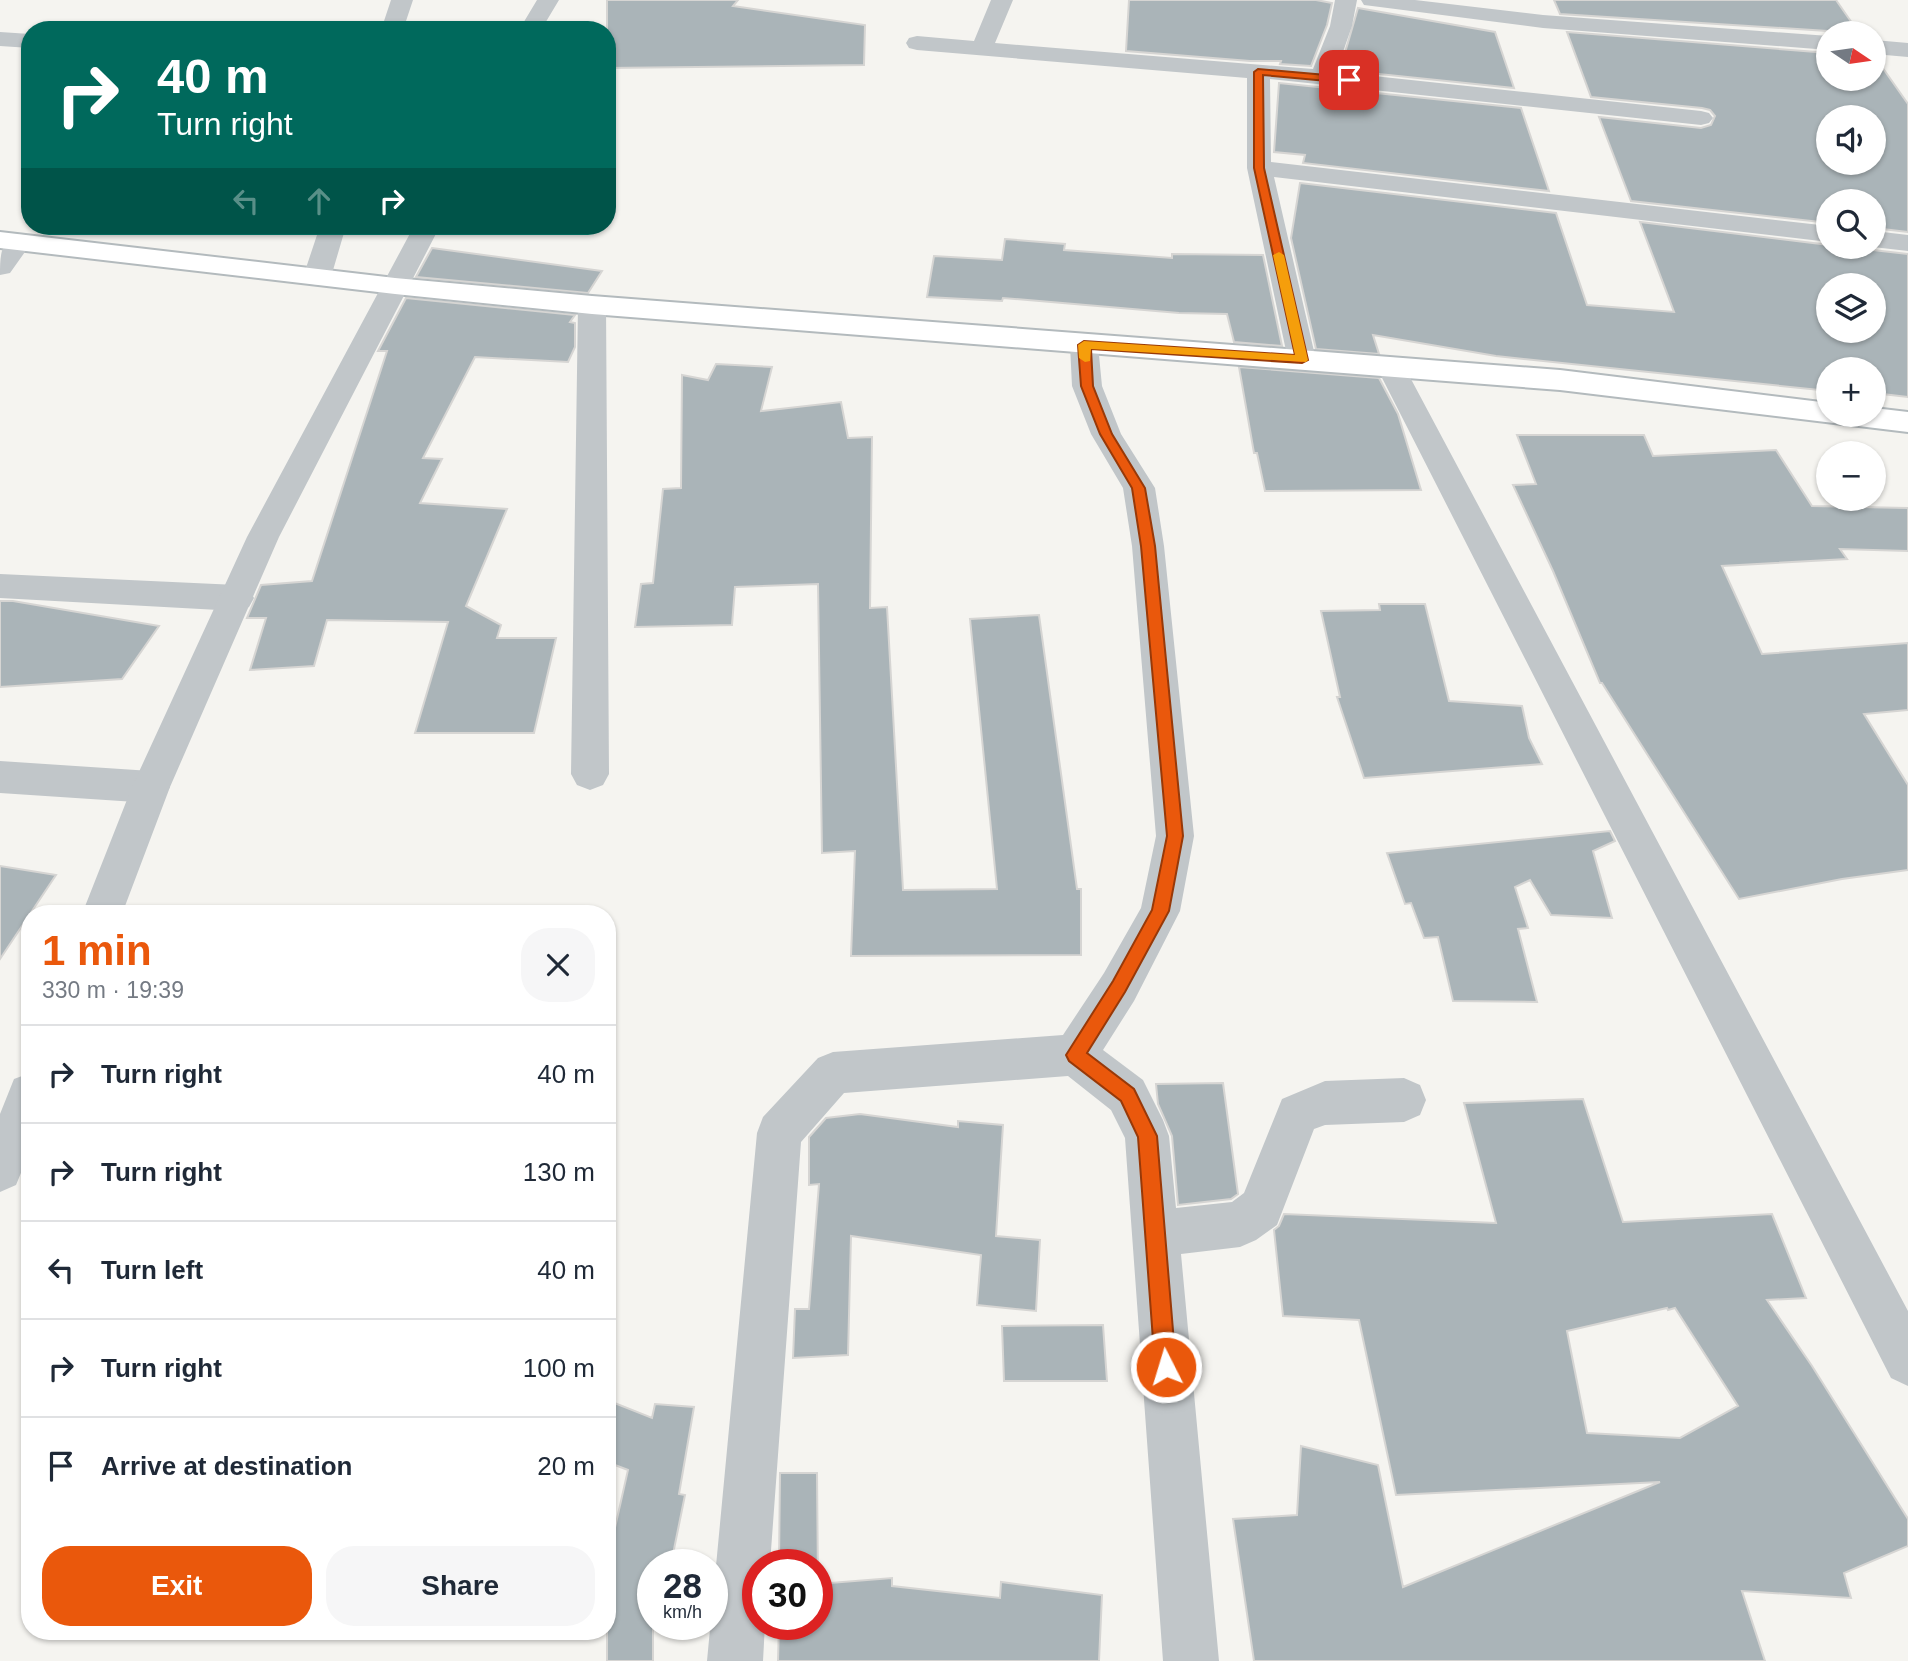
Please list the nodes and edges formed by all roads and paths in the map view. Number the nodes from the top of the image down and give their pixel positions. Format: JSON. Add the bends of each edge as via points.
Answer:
{"nodes":[{"id":1,"x":402,"y":0,"type":"edge"},
{"id":2,"x":548,"y":0,"type":"edge"},
{"id":3,"x":1002,"y":0,"type":"edge"},
{"id":4,"x":1346,"y":0,"type":"edge"},
{"id":5,"x":1372,"y":0,"type":"edge"},
{"id":6,"x":395,"y":21,"type":"edge"},
{"id":7,"x":535,"y":21,"type":"edge"},
{"id":8,"x":0,"y":39,"type":"edge"},
{"id":9,"x":21,"y":40,"type":"edge"},
{"id":10,"x":1816,"y":42,"type":"edge"},
{"id":11,"x":917,"y":43,"type":"dead end"},
{"id":12,"x":982,"y":48,"type":"junction"},
{"id":13,"x":1886,"y":48,"type":"edge"},
{"id":14,"x":1908,"y":50,"type":"edge"},
{"id":15,"x":1258,"y":72,"type":"junction"},
{"id":16,"x":1322,"y":77,"type":"junction"},
{"id":17,"x":1701,"y":118,"type":"dead end"},
{"id":18,"x":1259,"y":168,"type":"junction"},
{"id":19,"x":1816,"y":232,"type":"edge"},
{"id":20,"x":329,"y":235,"type":"edge"},
{"id":21,"x":422,"y":235,"type":"edge"},
{"id":22,"x":1886,"y":240,"type":"edge"},
{"id":23,"x":9,"y":241,"type":"edge"},
{"id":24,"x":1908,"y":243,"type":"edge"},
{"id":25,"x":0,"y":267,"type":"edge"},
{"id":26,"x":317,"y":278,"type":"junction"},
{"id":27,"x":395,"y":286,"type":"junction"},
{"id":28,"x":592,"y":305,"type":"junction"},
{"id":29,"x":1084,"y":345,"type":"junction"},
{"id":30,"x":1302,"y":360,"type":"junction"},
{"id":31,"x":1390,"y":366,"type":"junction"},
{"id":32,"x":1816,"y":411,"type":"edge"},
{"id":33,"x":1886,"y":420,"type":"edge"},
{"id":34,"x":1908,"y":422,"type":"edge"},
{"id":35,"x":0,"y":586,"type":"edge"},
{"id":36,"x":237,"y":598,"type":"junction"},
{"id":37,"x":590,"y":774,"type":"dead end"},
{"id":38,"x":0,"y":778,"type":"edge"},
{"id":39,"x":151,"y":787,"type":"junction"},
{"id":40,"x":105,"y":905,"type":"edge"},
{"id":41,"x":1075,"y":1055,"type":"junction"},
{"id":42,"x":1404,"y":1100,"type":"dead end"},
{"id":43,"x":21,"y":1116,"type":"edge"},
{"id":44,"x":0,"y":1169,"type":"edge"},
{"id":45,"x":1154,"y":1234,"type":"junction"},
{"id":46,"x":1908,"y":1361,"type":"edge"},
{"id":47,"x":735,"y":1661,"type":"edge"},
{"id":48,"x":1191,"y":1661,"type":"edge"}],
"edges":[{"from":1,"to":6,"type":"street"},
{"from":2,"to":7,"type":"street"},
{"from":3,"to":12,"type":"street"},
{"from":4,"to":16,"type":"street","via":[[1342,26]]},
{"from":5,"to":10,"type":"street","via":[[1436,11]]},
{"from":8,"to":9,"type":"street"},
{"from":11,"to":12,"type":"street"},
{"from":12,"to":15,"type":"street"},
{"from":13,"to":14,"type":"street"},
{"from":15,"to":16,"type":"street"},
{"from":15,"to":18,"type":"street"},
{"from":16,"to":17,"type":"street"},
{"from":18,"to":19,"type":"street"},
{"from":18,"to":30,"type":"street"},
{"from":20,"to":26,"type":"street"},
{"from":21,"to":27,"type":"street"},
{"from":22,"to":24,"type":"street"},
{"from":23,"to":25,"type":"street"},
{"from":23,"to":26,"type":"main road"},
{"from":26,"to":27,"type":"main road"},
{"from":27,"to":28,"type":"main road"},
{"from":27,"to":36,"type":"street","via":[[263,537]]},
{"from":28,"to":29,"type":"main road"},
{"from":28,"to":37,"type":"street"},
{"from":29,"to":30,"type":"main road"},
{"from":29,"to":41,"type":"street","via":[[1087,386],[1106,434],[1139,488],[1175,836],[1160,911]]},
{"from":30,"to":31,"type":"main road"},
{"from":31,"to":32,"type":"main road","via":[[1560,380]]},
{"from":31,"to":46,"type":"street"},
{"from":33,"to":34,"type":"main road"},
{"from":35,"to":36,"type":"street"},
{"from":36,"to":39,"type":"street"},
{"from":38,"to":39,"type":"street"},
{"from":39,"to":40,"type":"street"},
{"from":41,"to":45,"type":"street","via":[[1127,1095],[1147,1136]]},
{"from":41,"to":47,"type":"street","via":[[833,1073],[779,1133]]},
{"from":42,"to":45,"type":"street","via":[[1325,1102],[1298,1114],[1261,1209],[1241,1224]]},
{"from":43,"to":44,"type":"street"},
{"from":45,"to":48,"type":"street"}]}
